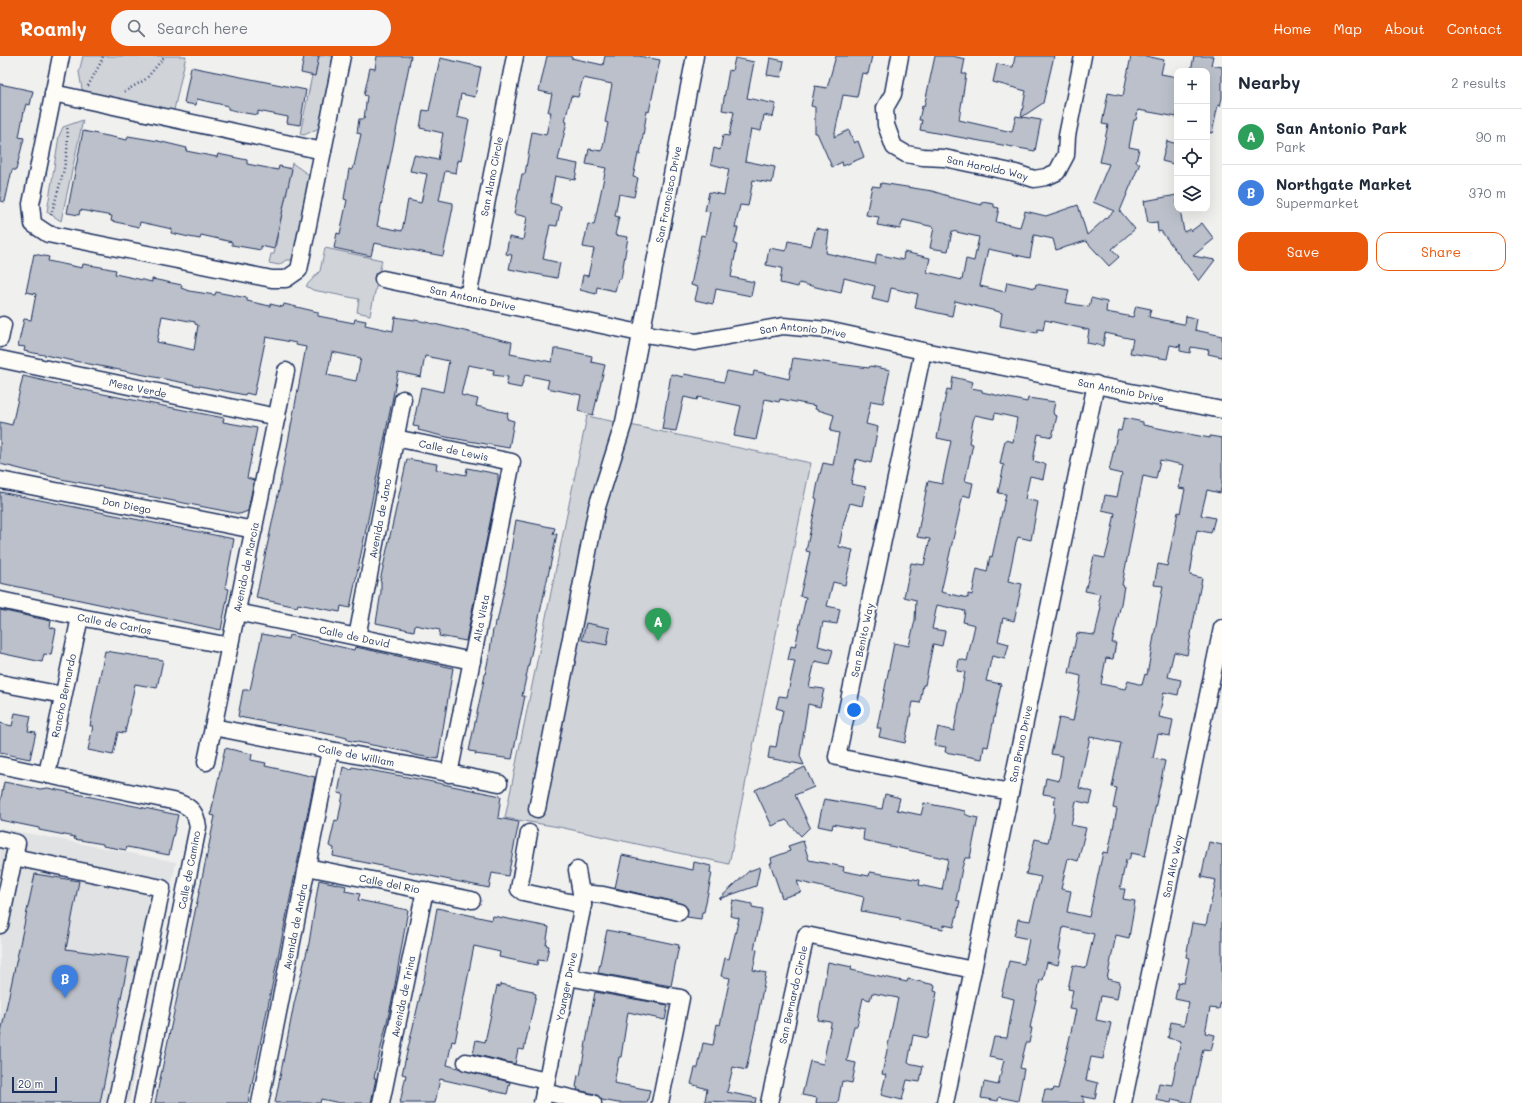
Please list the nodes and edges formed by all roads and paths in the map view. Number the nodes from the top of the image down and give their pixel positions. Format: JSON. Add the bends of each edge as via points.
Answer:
{"nodes":[{"id":1,"x":61,"y":56,"type":"edge"},
{"id":2,"x":102,"y":56,"type":"edge"},
{"id":3,"x":165,"y":56,"type":"edge"},
{"id":4,"x":342,"y":56,"type":"edge"},
{"id":5,"x":515,"y":56,"type":"edge"},
{"id":6,"x":695,"y":56,"type":"edge"},
{"id":7,"x":900,"y":56,"type":"edge"},
{"id":8,"x":1083,"y":56,"type":"edge"},
{"id":9,"x":85,"y":91,"type":"dead end"},
{"id":10,"x":53,"y":93,"type":"junction"},
{"id":11,"x":117,"y":94,"type":"dead end"},
{"id":12,"x":67,"y":126,"type":"dead end"},
{"id":13,"x":323,"y":150,"type":"junction"},
{"id":14,"x":51,"y":215,"type":"dead end"},
{"id":15,"x":383,"y":279,"type":"dead end"},
{"id":16,"x":468,"y":297,"type":"junction"},
{"id":17,"x":640,"y":333,"type":"junction"},
{"id":18,"x":923,"y":351,"type":"junction"},
{"id":19,"x":0,"y":360,"type":"edge"},
{"id":20,"x":286,"y":371,"type":"dead end"},
{"id":21,"x":1096,"y":384,"type":"junction"},
{"id":22,"x":403,"y":399,"type":"dead end"},
{"id":23,"x":1222,"y":410,"type":"edge"},
{"id":24,"x":277,"y":417,"type":"junction"},
{"id":25,"x":395,"y":438,"type":"junction"},
{"id":26,"x":512,"y":462,"type":"joint"},
{"id":27,"x":0,"y":480,"type":"edge"},
{"id":28,"x":254,"y":530,"type":"junction"},
{"id":29,"x":0,"y":600,"type":"edge"},
{"id":30,"x":237,"y":612,"type":"junction"},
{"id":31,"x":80,"y":617,"type":"junction"},
{"id":32,"x":1222,"y":628,"type":"edge"},
{"id":33,"x":357,"y":637,"type":"junction"},
{"id":34,"x":230,"y":646,"type":"junction"},
{"id":35,"x":472,"y":661,"type":"junction"},
{"id":36,"x":0,"y":683,"type":"edge"},
{"id":37,"x":63,"y":695,"type":"junction"},
{"id":38,"x":213,"y":728,"type":"junction"},
{"id":39,"x":330,"y":750,"type":"junction"},
{"id":40,"x":206,"y":762,"type":"dead end"},
{"id":41,"x":0,"y":765,"type":"edge"},
{"id":42,"x":47,"y":774,"type":"junction"},
{"id":43,"x":449,"y":774,"type":"junction"},
{"id":44,"x":499,"y":783,"type":"dead end"},
{"id":45,"x":1010,"y":792,"type":"junction"},
{"id":46,"x":537,"y":809,"type":"dead end"},
{"id":47,"x":529,"y":833,"type":"dead end"},
{"id":48,"x":0,"y":839,"type":"edge"},
{"id":49,"x":14,"y":858,"type":"junction"},
{"id":50,"x":307,"y":867,"type":"junction"},
{"id":51,"x":577,"y":870,"type":"dead end"},
{"id":52,"x":425,"y":890,"type":"junction"},
{"id":53,"x":582,"y":899,"type":"junction"},
{"id":54,"x":472,"y":900,"type":"dead end"},
{"id":55,"x":679,"y":912,"type":"dead end"},
{"id":56,"x":1,"y":917,"type":"edge"},
{"id":57,"x":973,"y":970,"type":"junction"},
{"id":58,"x":568,"y":976,"type":"junction"},
{"id":59,"x":466,"y":1062,"type":"dead end"},
{"id":60,"x":544,"y":1092,"type":"edge"},
{"id":61,"x":116,"y":1103,"type":"edge"},
{"id":62,"x":142,"y":1103,"type":"edge"},
{"id":63,"x":260,"y":1103,"type":"edge"},
{"id":64,"x":381,"y":1103,"type":"edge"},
{"id":65,"x":593,"y":1103,"type":"edge"},
{"id":66,"x":660,"y":1103,"type":"edge"},
{"id":67,"x":769,"y":1103,"type":"edge"},
{"id":68,"x":945,"y":1103,"type":"edge"},
{"id":69,"x":1123,"y":1103,"type":"edge"}],
"edges":[{"from":1,"to":10,"type":"street"},
{"from":2,"to":9,"type":"path"},
{"from":3,"to":11,"type":"path","via":[[146,79]]},
{"from":4,"to":13,"type":"street"},
{"from":5,"to":16,"type":"street","name":"San Alano Circle"},
{"from":6,"to":17,"type":"street","name":"San Francisco Drive"},
{"from":7,"to":8,"type":"street","name":"San Haroldo Way","via":[[893,94],[885,108],[886,125],[894,147],[906,154],[923,158],[944,158],[1016,172],[1034,179],[1057,172],[1066,155],[1067,136]]},
{"from":10,"to":13,"type":"street"},
{"from":10,"to":13,"type":"street","via":[[31,204],[33,224],[48,234],[272,279],[286,279],[299,270]]},
{"from":12,"to":14,"type":"path","via":[[68,146]]},
{"from":15,"to":16,"type":"street","name":"San Antonio Drive"},
{"from":16,"to":17,"type":"street","name":"San Antonio Drive"},
{"from":17,"to":18,"type":"street","name":"San Antonio Drive","via":[[695,342],[783,326],[827,330]]},
{"from":17,"to":46,"type":"street","name":"San Francisco Drive","via":[[624,422],[597,507]]},
{"from":18,"to":21,"type":"street","name":"San Antonio Drive"},
{"from":18,"to":45,"type":"street","name":"San Benito Way","via":[[837,757]]},
{"from":19,"to":24,"type":"street","name":"Mesa Verde"},
{"from":20,"to":24,"type":"street","name":"Avenido de Marcia"},
{"from":21,"to":23,"type":"street","name":"San Antonio Drive"},
{"from":21,"to":45,"type":"street","name":"San Bruno Drive"},
{"from":22,"to":25,"type":"street","name":"Avenida de Jano"},
{"from":24,"to":28,"type":"street","name":"Avenido de Marcia"},
{"from":25,"to":26,"type":"street","name":"Calle de Lewis"},
{"from":25,"to":33,"type":"street","name":"Avenida de Jano"},
{"from":26,"to":35,"type":"street","name":"Alta Vista"},
{"from":27,"to":28,"type":"street","name":"Don Diego"},
{"from":28,"to":30,"type":"street","name":"Avenido de Marcia"},
{"from":29,"to":31,"type":"street","name":"Calle de Carlos"},
{"from":30,"to":33,"type":"street","name":"Calle de David"},
{"from":30,"to":34,"type":"street","name":"Avenido de Marcia"},
{"from":31,"to":34,"type":"street","name":"Calle de Carlos"},
{"from":31,"to":37,"type":"street","name":"Rancho Bernardo"},
{"from":32,"to":69,"type":"street","name":"San Alto Way"},
{"from":33,"to":35,"type":"street","name":"Calle de David"},
{"from":34,"to":38,"type":"street","name":"Avenido de Marcia"},
{"from":35,"to":43,"type":"street","name":"Alta Vista"},
{"from":36,"to":37,"type":"street"},
{"from":37,"to":42,"type":"street","name":"Rancho Bernardo"},
{"from":38,"to":39,"type":"street","name":"Calle de William"},
{"from":38,"to":40,"type":"street","name":"Avenido de Marcia"},
{"from":39,"to":43,"type":"street","name":"Calle de William"},
{"from":39,"to":50,"type":"street","name":"Avenida de Andra"},
{"from":41,"to":42,"type":"street","name":"Calle de Camino"},
{"from":42,"to":62,"type":"street","name":"Calle de Camino","via":[[177,802],[189,806],[196,816],[198,827]]},
{"from":43,"to":44,"type":"street","name":"Calle de William"},
{"from":45,"to":57,"type":"street","name":"San Bruno Drive"},
{"from":47,"to":53,"type":"street","via":[[519,889],[523,892]]},
{"from":48,"to":49,"type":"street","via":[[17,843]]},
{"from":49,"to":56,"type":"street"},
{"from":49,"to":61,"type":"street","via":[[162,888]]},
{"from":50,"to":52,"type":"street","name":"Calle del Rio"},
{"from":50,"to":63,"type":"street","name":"Avenida de Andra"},
{"from":51,"to":53,"type":"street","name":"Younger Drive"},
{"from":52,"to":54,"type":"street","name":"Calle del Rio"},
{"from":52,"to":64,"type":"street","name":"Avenida de Trina"},
{"from":53,"to":55,"type":"street","via":[[603,895]]},
{"from":53,"to":58,"type":"street","name":"Younger Drive"},
{"from":57,"to":67,"type":"street","name":"San Bernardo Circle","via":[[806,936]]},
{"from":57,"to":68,"type":"street","name":"San Bruno Drive"},
{"from":58,"to":60,"type":"street","name":"Younger Drive"},
{"from":58,"to":66,"type":"street","via":[[681,998]]},
{"from":59,"to":60,"type":"street"},
{"from":60,"to":65,"type":"street"}]}
